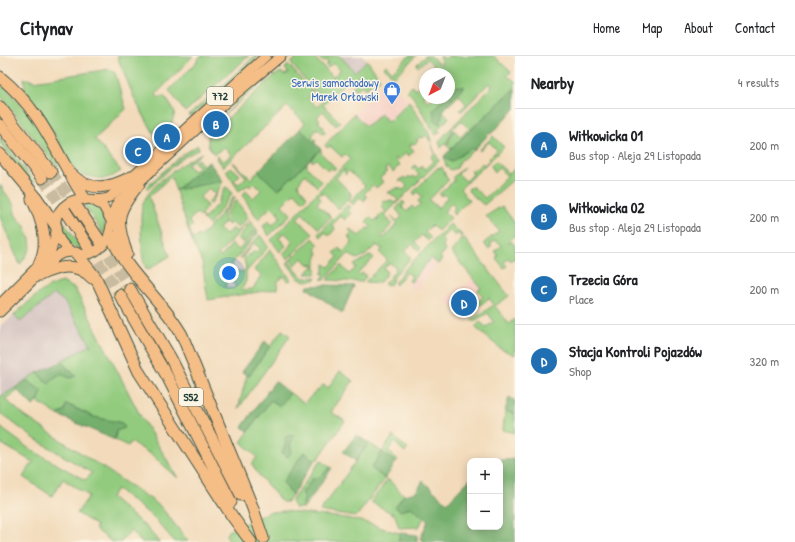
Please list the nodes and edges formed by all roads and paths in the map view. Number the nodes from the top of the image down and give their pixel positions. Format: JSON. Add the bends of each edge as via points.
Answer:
{"nodes":[{"id":1,"x":266,"y":56,"type":"edge"},
{"id":2,"x":281,"y":56,"type":"edge"},
{"id":3,"x":0,"y":77,"type":"edge"},
{"id":4,"x":0,"y":107,"type":"edge"},
{"id":5,"x":0,"y":125,"type":"edge"},
{"id":6,"x":192,"y":128,"type":"junction"},
{"id":7,"x":0,"y":154,"type":"edge"},
{"id":8,"x":66,"y":168,"type":"junction"},
{"id":9,"x":51,"y":172,"type":"tunnel mouth"},
{"id":10,"x":42,"y":178,"type":"tunnel mouth"},
{"id":11,"x":135,"y":181,"type":"junction"},
{"id":12,"x":23,"y":183,"type":"junction"},
{"id":13,"x":84,"y":201,"type":"junction"},
{"id":14,"x":65,"y":211,"type":"tunnel mouth"},
{"id":15,"x":56,"y":228,"type":"junction"},
{"id":16,"x":111,"y":230,"type":"junction"},
{"id":17,"x":100,"y":241,"type":"tunnel mouth"},
{"id":18,"x":89,"y":248,"type":"tunnel mouth"},
{"id":19,"x":74,"y":253,"type":"junction"},
{"id":20,"x":129,"y":264,"type":"junction"},
{"id":21,"x":39,"y":270,"type":"junction"},
{"id":22,"x":99,"y":287,"type":"junction"},
{"id":23,"x":130,"y":289,"type":"tunnel mouth"},
{"id":24,"x":120,"y":295,"type":"tunnel mouth"},
{"id":25,"x":0,"y":304,"type":"edge"},
{"id":26,"x":0,"y":312,"type":"edge"},
{"id":27,"x":250,"y":507,"type":"junction"},
{"id":28,"x":235,"y":515,"type":"junction"},
{"id":29,"x":264,"y":540,"type":"edge"},
{"id":30,"x":252,"y":542,"type":"edge"}],
"edges":[{"from":1,"to":6,"type":"main road","number":"772"},
{"from":2,"to":6,"type":"main road","number":"772"},
{"from":3,"to":8,"type":"highway","via":[[35,113]]},
{"from":4,"to":9,"type":"highway"},
{"from":5,"to":10,"type":"highway"},
{"from":6,"to":11,"type":"main road","number":"772"},
{"from":7,"to":12,"type":"highway"},
{"from":8,"to":11,"type":"highway","via":[[82,183],[96,187]]},
{"from":8,"to":13,"type":"highway"},
{"from":11,"to":13,"type":"main road","number":"772","via":[[105,200]]},
{"from":11,"to":16,"type":"main road","number":"772","via":[[116,204]]},
{"from":11,"to":20,"type":"highway","via":[[118,219],[119,232]]},
{"from":12,"to":15,"type":"highway","via":[[41,204]]},
{"from":12,"to":21,"type":"highway","via":[[37,210],[44,234],[45,249]]},
{"from":13,"to":15,"type":"main road","number":"772","via":[[73,201],[66,205],[58,215]]},
{"from":13,"to":16,"type":"main road","via":[[99,204],[106,210]]},
{"from":13,"to":17,"type":"highway"},
{"from":14,"to":18,"type":"highway"},
{"from":15,"to":19,"type":"main road","via":[[60,242]]},
{"from":15,"to":21,"type":"main road","number":"772","via":[[52,250]]},
{"from":16,"to":19,"type":"main road","number":"772","via":[[107,242],[98,250],[90,254]]},
{"from":16,"to":20,"type":"highway"},
{"from":19,"to":21,"type":"main road","number":"772","via":[[59,254]]},
{"from":19,"to":22,"type":"highway","via":[[87,265]]},
{"from":20,"to":27,"type":"highway","via":[[169,314],[182,335]]},
{"from":21,"to":22,"type":"highway","via":[[74,267],[86,272]]},
{"from":21,"to":25,"type":"main road","number":"772"},
{"from":21,"to":26,"type":"main road","number":"772"},
{"from":22,"to":28,"type":"highway","via":[[139,372]]},
{"from":23,"to":27,"type":"highway","number":"S52","via":[[170,357]]},
{"from":24,"to":28,"type":"highway","number":"S52","via":[[168,378]]},
{"from":27,"to":29,"type":"highway"},
{"from":28,"to":30,"type":"highway"}]}
